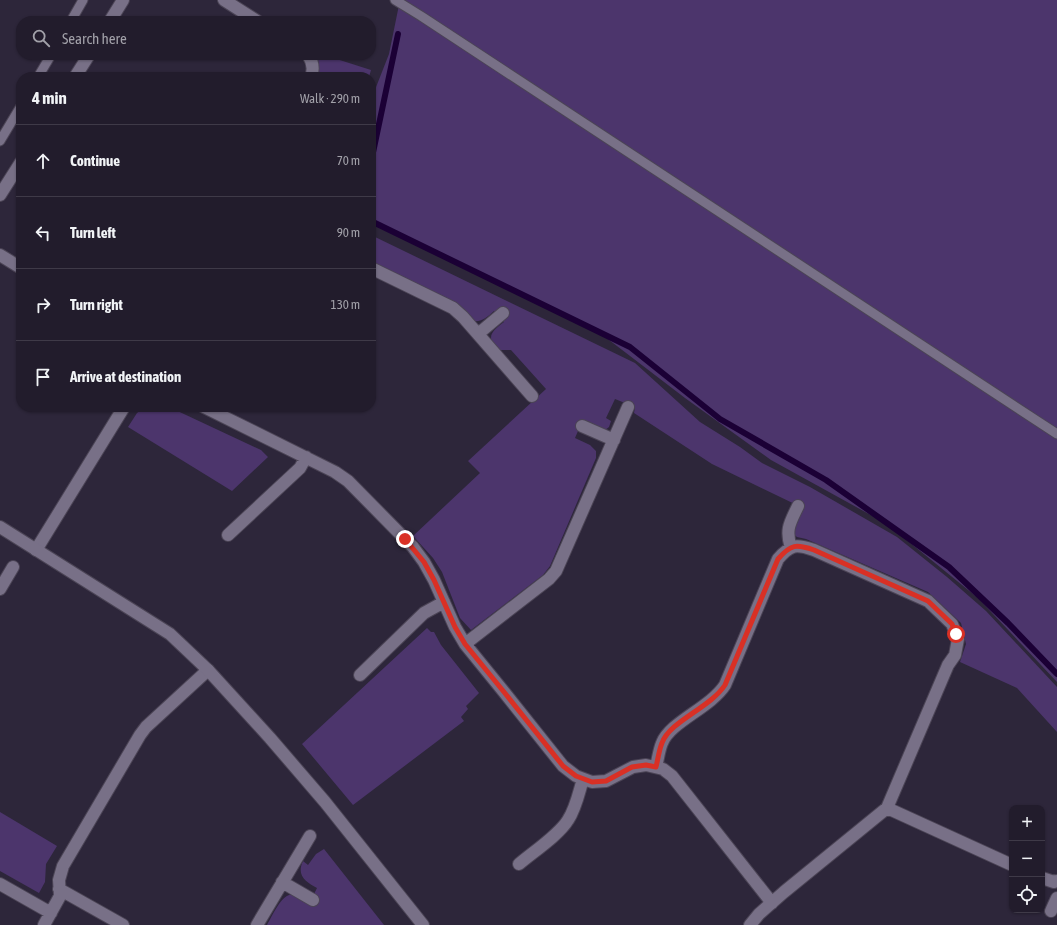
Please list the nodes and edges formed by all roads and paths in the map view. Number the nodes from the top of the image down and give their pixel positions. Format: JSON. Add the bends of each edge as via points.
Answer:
{"nodes":[{"id":1,"x":83,"y":0,"type":"edge"},
{"id":2,"x":123,"y":0,"type":"edge"},
{"id":3,"x":224,"y":0,"type":"edge"},
{"id":4,"x":395,"y":0,"type":"edge"},
{"id":5,"x":74,"y":16,"type":"edge"},
{"id":6,"x":113,"y":16,"type":"edge"},
{"id":7,"x":249,"y":16,"type":"edge"},
{"id":8,"x":48,"y":60,"type":"edge"},
{"id":9,"x":86,"y":60,"type":"edge"},
{"id":10,"x":311,"y":60,"type":"edge"},
{"id":11,"x":41,"y":72,"type":"edge"},
{"id":12,"x":78,"y":72,"type":"edge"},
{"id":13,"x":313,"y":72,"type":"edge"},
{"id":14,"x":16,"y":115,"type":"edge"},
{"id":15,"x":0,"y":142,"type":"edge"},
{"id":16,"x":16,"y":170,"type":"edge"},
{"id":17,"x":0,"y":195,"type":"edge"},
{"id":18,"x":0,"y":255,"type":"edge"},
{"id":19,"x":16,"y":265,"type":"edge"},
{"id":20,"x":376,"y":270,"type":"edge"},
{"id":21,"x":503,"y":313,"type":"dead end"},
{"id":22,"x":478,"y":334,"type":"junction"},
{"id":23,"x":532,"y":396,"type":"dead end"},
{"id":24,"x":628,"y":407,"type":"dead end"},
{"id":25,"x":121,"y":412,"type":"edge"},
{"id":26,"x":214,"y":412,"type":"edge"},
{"id":27,"x":582,"y":426,"type":"dead end"},
{"id":28,"x":1057,"y":434,"type":"edge"},
{"id":29,"x":614,"y":440,"type":"junction"},
{"id":30,"x":306,"y":457,"type":"junction"},
{"id":31,"x":798,"y":506,"type":"dead end"},
{"id":32,"x":0,"y":527,"type":"edge"},
{"id":33,"x":228,"y":535,"type":"dead end"},
{"id":34,"x":791,"y":548,"type":"junction"},
{"id":35,"x":36,"y":550,"type":"junction"},
{"id":36,"x":13,"y":567,"type":"dead end"},
{"id":37,"x":0,"y":589,"type":"edge"},
{"id":38,"x":444,"y":602,"type":"junction"},
{"id":39,"x":465,"y":644,"type":"junction"},
{"id":40,"x":208,"y":670,"type":"junction"},
{"id":41,"x":360,"y":675,"type":"dead end"},
{"id":42,"x":656,"y":767,"type":"junction"},
{"id":43,"x":584,"y":779,"type":"junction"},
{"id":44,"x":888,"y":808,"type":"junction"},
{"id":45,"x":310,"y":836,"type":"dead end"},
{"id":46,"x":519,"y":864,"type":"dead end"},
{"id":47,"x":1009,"y":864,"type":"edge"},
{"id":48,"x":1045,"y":879,"type":"edge"},
{"id":49,"x":282,"y":882,"type":"junction"},
{"id":50,"x":0,"y":884,"type":"edge"},
{"id":51,"x":1056,"y":884,"type":"edge"},
{"id":52,"x":59,"y":889,"type":"junction"},
{"id":53,"x":1057,"y":898,"type":"edge"},
{"id":54,"x":313,"y":900,"type":"dead end"},
{"id":55,"x":772,"y":903,"type":"junction"},
{"id":56,"x":1051,"y":911,"type":"dead end"},
{"id":57,"x":51,"y":913,"type":"junction"},
{"id":58,"x":44,"y":925,"type":"edge"},
{"id":59,"x":123,"y":925,"type":"edge"},
{"id":60,"x":257,"y":925,"type":"edge"},
{"id":61,"x":423,"y":925,"type":"edge"},
{"id":62,"x":750,"y":925,"type":"edge"}],
"edges":[{"from":1,"to":5,"type":"lane"},
{"from":2,"to":6,"type":"street"},
{"from":3,"to":7,"type":"street"},
{"from":4,"to":28,"type":"lane"},
{"from":8,"to":11,"type":"lane"},
{"from":9,"to":12,"type":"street"},
{"from":10,"to":13,"type":"street"},
{"from":14,"to":15,"type":"lane"},
{"from":16,"to":17,"type":"street"},
{"from":18,"to":19,"type":"street"},
{"from":20,"to":22,"type":"street","via":[[453,308]]},
{"from":21,"to":22,"type":"street"},
{"from":22,"to":23,"type":"street"},
{"from":24,"to":29,"type":"street"},
{"from":25,"to":35,"type":"street"},
{"from":26,"to":30,"type":"street"},
{"from":27,"to":29,"type":"street"},
{"from":29,"to":39,"type":"street","via":[[556,571]]},
{"from":30,"to":33,"type":"street","via":[[300,468]]},
{"from":30,"to":38,"type":"street","via":[[348,480],[413,547],[424,562]]},
{"from":31,"to":34,"type":"street","via":[[788,528]]},
{"from":32,"to":35,"type":"street"},
{"from":34,"to":42,"type":"street","via":[[778,559],[722,688],[713,700],[670,731],[662,742]]},
{"from":34,"to":44,"type":"street","via":[[799,545],[814,550],[928,601],[952,624],[958,639],[955,655],[948,665]]},
{"from":35,"to":40,"type":"street","via":[[170,634]]},
{"from":36,"to":37,"type":"street"},
{"from":38,"to":39,"type":"street"},
{"from":38,"to":41,"type":"street","via":[[424,613]]},
{"from":39,"to":43,"type":"street","via":[[563,766]]},
{"from":40,"to":52,"type":"street","via":[[140,735],[63,866]]},
{"from":40,"to":61,"type":"street","via":[[270,738]]},
{"from":42,"to":43,"type":"street","via":[[632,767],[606,781],[592,782]]},
{"from":42,"to":55,"type":"street","via":[[672,776]]},
{"from":43,"to":46,"type":"street","via":[[568,820]]},
{"from":44,"to":47,"type":"street"},
{"from":44,"to":55,"type":"street"},
{"from":45,"to":49,"type":"street"},
{"from":48,"to":51,"type":"street"},
{"from":49,"to":54,"type":"street"},
{"from":49,"to":60,"type":"street"},
{"from":50,"to":57,"type":"street"},
{"from":52,"to":57,"type":"street","via":[[60,896]]},
{"from":52,"to":59,"type":"street"},
{"from":53,"to":56,"type":"street"},
{"from":55,"to":62,"type":"street"},
{"from":57,"to":58,"type":"street"}]}
